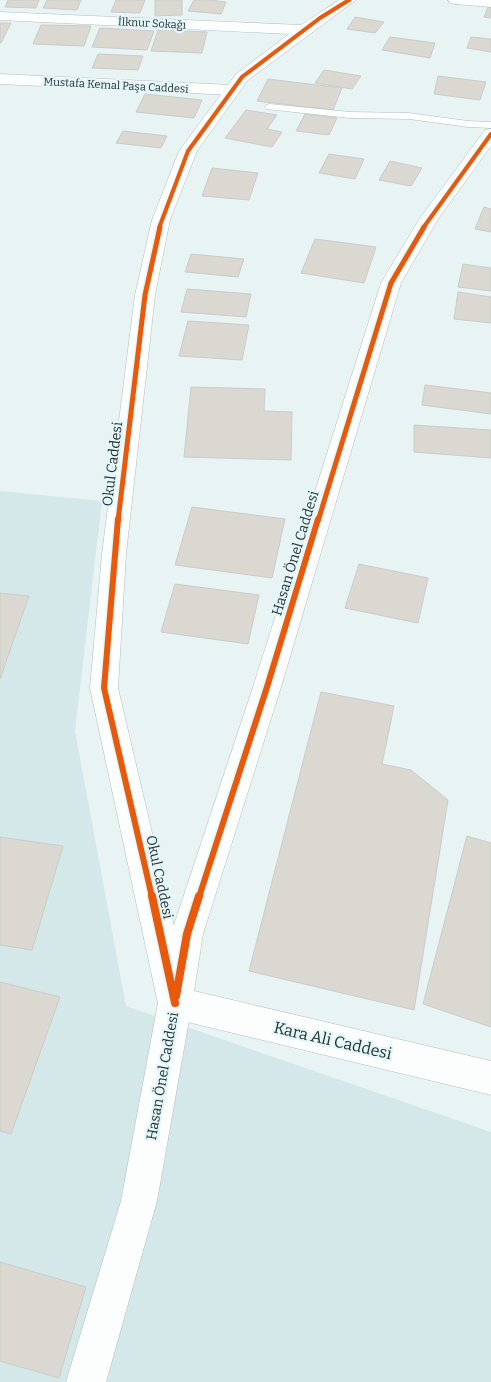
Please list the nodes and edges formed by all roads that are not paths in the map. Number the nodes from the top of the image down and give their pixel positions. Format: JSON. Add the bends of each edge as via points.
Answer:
{"nodes":[{"id":1,"x":349,"y":0,"type":"edge"},
{"id":2,"x":455,"y":0,"type":"edge"},
{"id":3,"x":491,"y":3,"type":"edge"},
{"id":4,"x":0,"y":16,"type":"edge"},
{"id":5,"x":304,"y":30,"type":"junction"},
{"id":6,"x":0,"y":79,"type":"edge"},
{"id":7,"x":232,"y":90,"type":"junction"},
{"id":8,"x":270,"y":108,"type":"dead end"},
{"id":9,"x":491,"y":125,"type":"edge"},
{"id":10,"x":491,"y":134,"type":"edge"},
{"id":11,"x":175,"y":1003,"type":"junction"},
{"id":12,"x":491,"y":1078,"type":"edge"},
{"id":13,"x":86,"y":1382,"type":"edge"}],
"edges":[{"from":1,"to":5,"type":"street","name":"Okul Caddesi"},
{"from":2,"to":3,"type":"street"},
{"from":4,"to":5,"type":"street","name":"İlknur Sokağı","via":[[87,13]]},
{"from":5,"to":7,"type":"street","name":"Okul Caddesi","via":[[242,77]]},
{"from":6,"to":7,"type":"street","name":"Mustafa Kemal Paşa Caddesi"},
{"from":7,"to":11,"type":"street","name":"Okul Caddesi","via":[[188,151],[161,220],[147,286],[114,554],[104,688]]},
{"from":8,"to":9,"type":"lane","via":[[409,116]]},
{"from":10,"to":11,"type":"street","name":"Hasan Önel Caddesi","via":[[429,218],[391,283],[187,934]]},
{"from":11,"to":12,"type":"street","name":"Kara Ali Caddesi"},
{"from":11,"to":13,"type":"street","name":"Hasan Önel Caddesi","via":[[139,1201]]}]}
